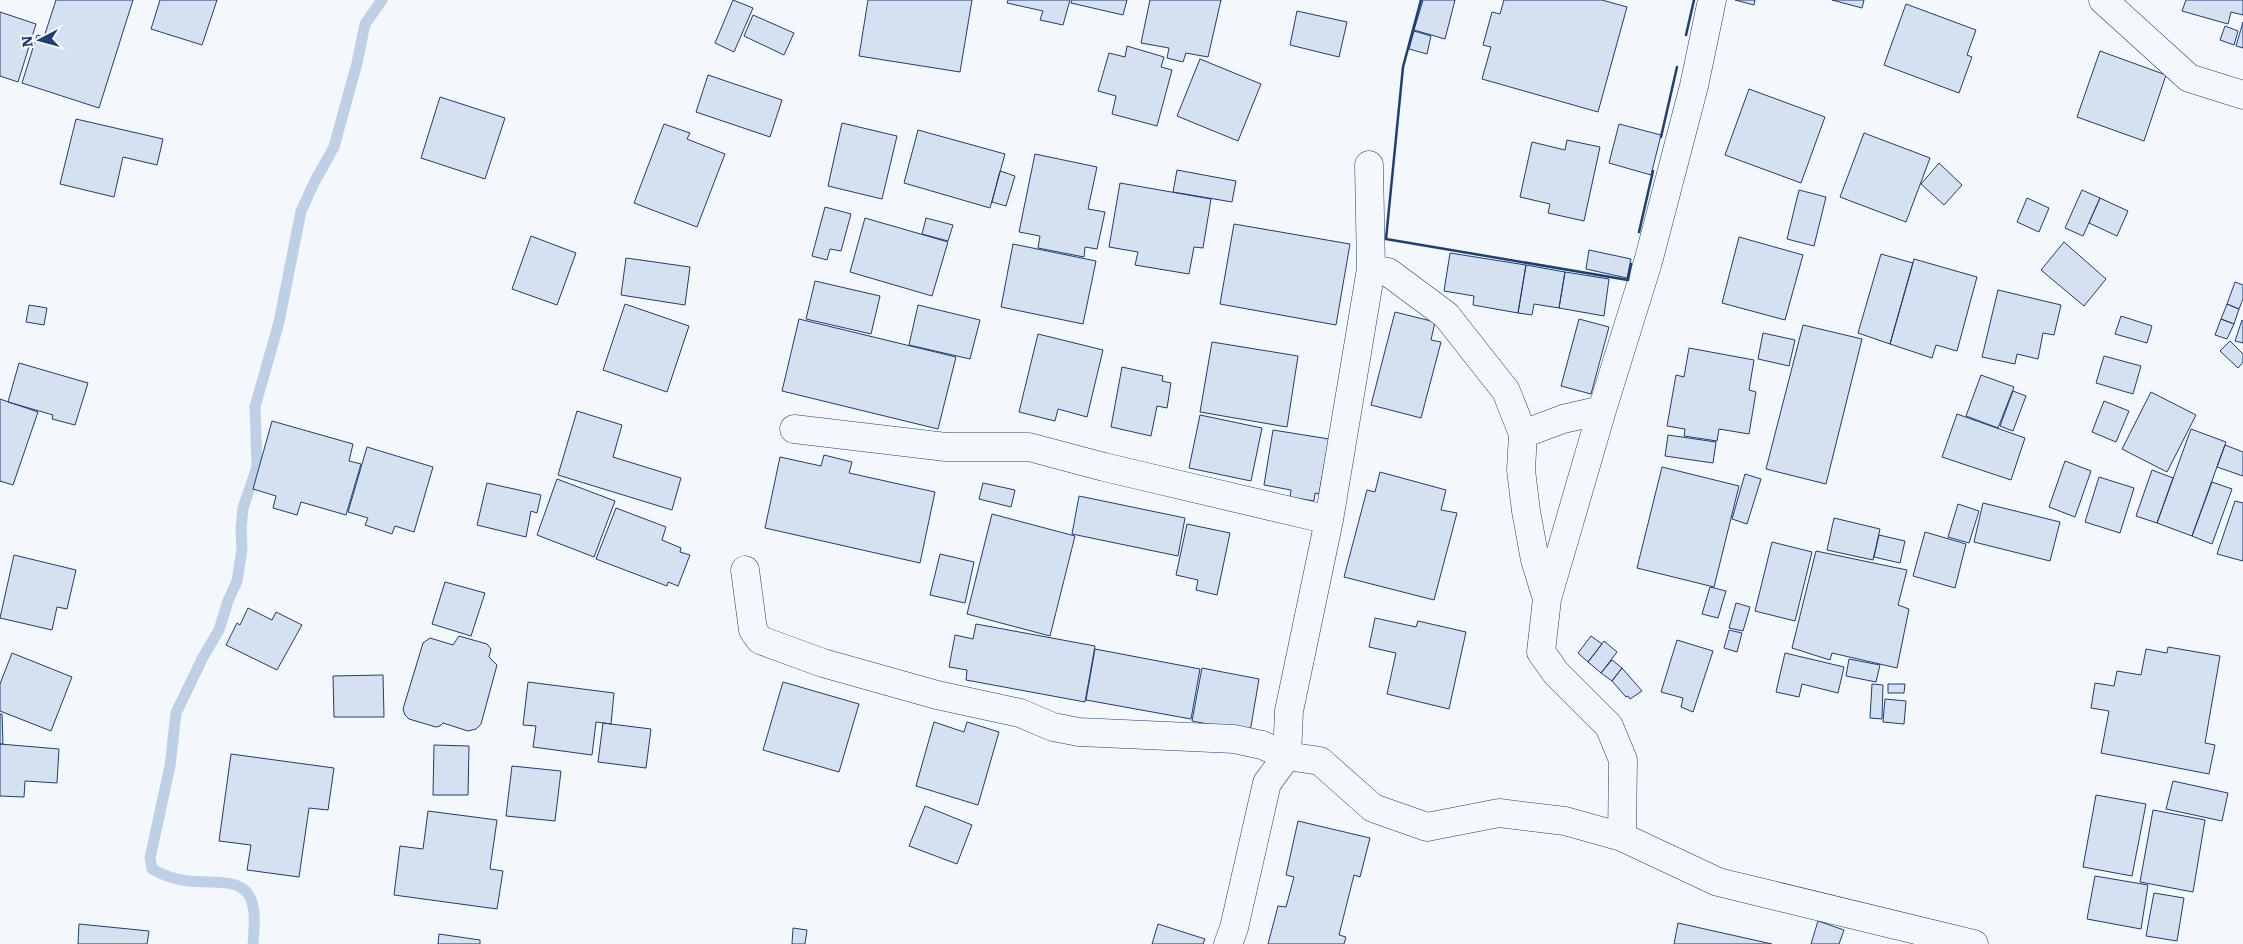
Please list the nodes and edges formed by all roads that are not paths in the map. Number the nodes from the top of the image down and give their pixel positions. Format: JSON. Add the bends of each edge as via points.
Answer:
{"nodes":[{"id":1,"x":1712,"y":0,"type":"edge"},
{"id":2,"x":2103,"y":0,"type":"edge"},
{"id":3,"x":2243,"y":96,"type":"edge"},
{"id":4,"x":1369,"y":164,"type":"dead end"},
{"id":5,"x":1371,"y":269,"type":"junction"},
{"id":6,"x":1602,"y":410,"type":"junction"},
{"id":7,"x":794,"y":429,"type":"dead end"},
{"id":8,"x":1523,"y":434,"type":"junction"},
{"id":9,"x":1329,"y":520,"type":"junction"},
{"id":10,"x":745,"y":570,"type":"dead end"},
{"id":11,"x":1547,"y":599,"type":"junction"},
{"id":12,"x":1287,"y":756,"type":"junction"},
{"id":13,"x":1622,"y":837,"type":"junction"},
{"id":14,"x":1228,"y":944,"type":"edge"},
{"id":15,"x":1974,"y":944,"type":"edge"}],
"edges":[{"from":1,"to":6,"type":"street","via":[[1694,86],[1648,262]]},
{"from":2,"to":3,"type":"street","via":[[2189,78]]},
{"from":4,"to":5,"type":"street"},
{"from":5,"to":8,"type":"street","via":[[1388,272],[1446,315],[1506,390]]},
{"from":5,"to":9,"type":"street"},
{"from":6,"to":8,"type":"street"},
{"from":6,"to":11,"type":"street"},
{"from":7,"to":9,"type":"street","via":[[946,447],[1028,446]]},
{"from":8,"to":11,"type":"street","via":[[1521,470],[1526,510],[1535,560]]},
{"from":9,"to":12,"type":"street","via":[[1289,711]]},
{"from":10,"to":12,"type":"street","via":[[753,630],[760,640],[823,663],[937,695],[1020,713],[1053,728],[1234,739],[1262,745]]},
{"from":11,"to":13,"type":"street","via":[[1541,652],[1556,673],[1610,726],[1623,760]]},
{"from":12,"to":13,"type":"street","via":[[1320,761],[1373,808],[1427,827],[1499,813],[1565,821]]},
{"from":12,"to":14,"type":"street","via":[[1268,783]]},
{"from":13,"to":15,"type":"street","via":[[1718,882]]}]}
